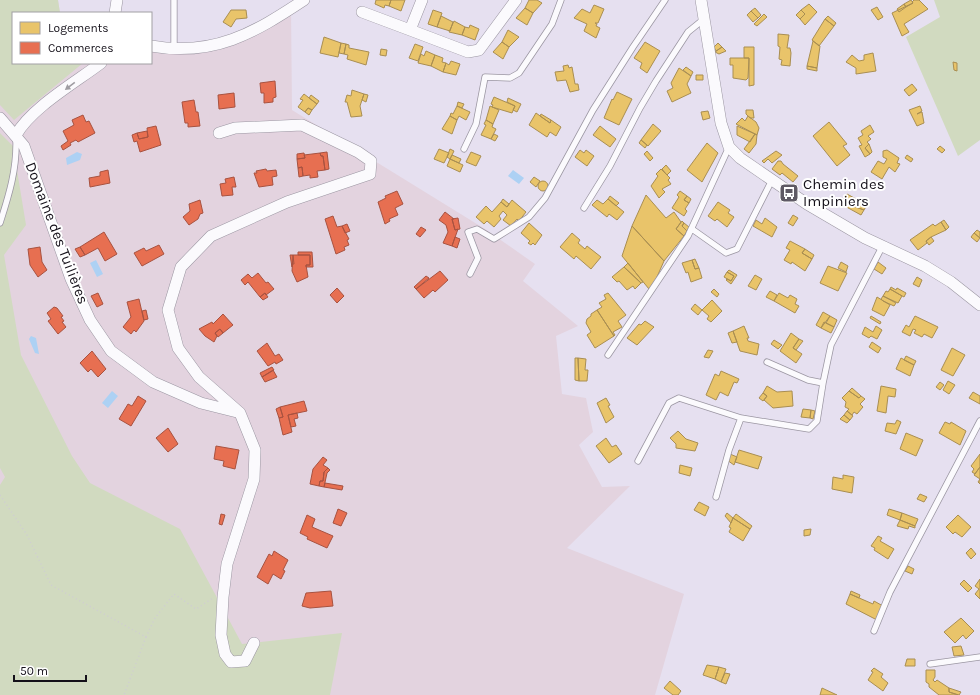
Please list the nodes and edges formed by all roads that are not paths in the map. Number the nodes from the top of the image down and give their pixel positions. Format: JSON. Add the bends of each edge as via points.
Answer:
{"nodes":[{"id":1,"x":117,"y":0,"type":"edge"},
{"id":2,"x":174,"y":0,"type":"edge"},
{"id":3,"x":304,"y":0,"type":"edge"},
{"id":4,"x":422,"y":0,"type":"edge"},
{"id":5,"x":516,"y":0,"type":"edge"},
{"id":6,"x":561,"y":0,"type":"edge"},
{"id":7,"x":665,"y":0,"type":"edge"},
{"id":8,"x":701,"y":0,"type":"edge"},
{"id":9,"x":115,"y":12,"type":"edge"},
{"id":10,"x":362,"y":12,"type":"dead end"},
{"id":11,"x":704,"y":19,"type":"junction"},
{"id":12,"x":410,"y":30,"type":"junction"},
{"id":13,"x":152,"y":46,"type":"edge"},
{"id":14,"x":174,"y":49,"type":"junction"},
{"id":15,"x":100,"y":64,"type":"edge"},
{"id":16,"x":0,"y":118,"type":"edge"},
{"id":17,"x":219,"y":133,"type":"dead end"},
{"id":18,"x":16,"y":135,"type":"junction"},
{"id":19,"x":729,"y":147,"type":"junction"},
{"id":20,"x":464,"y":149,"type":"dead end"},
{"id":21,"x":772,"y":180,"type":"junction"},
{"id":22,"x":584,"y":208,"type":"dead end"},
{"id":23,"x":0,"y":223,"type":"edge"},
{"id":24,"x":692,"y":229,"type":"junction"},
{"id":25,"x":882,"y":246,"type":"junction"},
{"id":26,"x":470,"y":274,"type":"dead end"},
{"id":27,"x":980,"y":305,"type":"edge"},
{"id":28,"x":608,"y":355,"type":"dead end"},
{"id":29,"x":767,"y":362,"type":"dead end"},
{"id":30,"x":822,"y":383,"type":"junction"},
{"id":31,"x":240,"y":413,"type":"junction"},
{"id":32,"x":741,"y":418,"type":"junction"},
{"id":33,"x":980,"y":421,"type":"edge"},
{"id":34,"x":638,"y":461,"type":"dead end"},
{"id":35,"x":716,"y":497,"type":"dead end"},
{"id":36,"x":874,"y":631,"type":"dead end"},
{"id":37,"x":254,"y":643,"type":"dead end"},
{"id":38,"x":980,"y":657,"type":"edge"},
{"id":39,"x":930,"y":664,"type":"dead end"}],
"edges":[{"from":1,"to":9,"type":"street"},
{"from":2,"to":14,"type":"lane"},
{"from":3,"to":14,"type":"street","via":[[270,22],[220,45]]},
{"from":4,"to":12,"type":"street"},
{"from":5,"to":12,"type":"street","via":[[479,50],[468,52]]},
{"from":6,"to":20,"type":"lane","via":[[552,24],[519,73],[510,78],[485,77],[476,124]]},
{"from":7,"to":26,"type":"lane","via":[[593,110],[545,198],[529,218],[494,239],[477,229],[468,232],[478,258]]},
{"from":8,"to":11,"type":"street"},
{"from":10,"to":12,"type":"street"},
{"from":11,"to":19,"type":"street","via":[[721,123]]},
{"from":11,"to":22,"type":"lane","via":[[688,32],[656,80],[610,166]]},
{"from":13,"to":14,"type":"street"},
{"from":15,"to":18,"type":"street","one_way":true,"via":[[40,108],[24,122]]},
{"from":16,"to":18,"type":"street","name":"Domaine des Tuilières"},
{"from":17,"to":31,"type":"street","via":[[235,128],[302,126],[358,152],[371,161],[370,174],[288,202],[211,236],[181,267],[168,310],[178,348],[198,377]]},
{"from":18,"to":23,"type":"lane","via":[[17,156],[14,176]]},
{"from":18,"to":31,"type":"street","name":"Domaine des Tuilières","via":[[29,159],[71,279],[90,320],[111,351],[153,382],[201,403]]},
{"from":19,"to":21,"type":"street","via":[[740,158]]},
{"from":19,"to":24,"type":"lane"},
{"from":21,"to":24,"type":"lane","via":[[737,249],[726,253]]},
{"from":21,"to":25,"type":"street","via":[[806,204]]},
{"from":24,"to":28,"type":"lane"},
{"from":25,"to":27,"type":"street","via":[[925,266]]},
{"from":25,"to":30,"type":"lane","via":[[831,345]]},
{"from":29,"to":30,"type":"lane","via":[[808,380]]},
{"from":30,"to":32,"type":"lane","via":[[817,421],[809,429]]},
{"from":31,"to":37,"type":"street","via":[[255,450],[256,468],[251,494],[227,564],[221,635],[225,654],[231,662],[245,661]]},
{"from":32,"to":34,"type":"lane","via":[[679,398],[669,403]]},
{"from":32,"to":35,"type":"lane"},
{"from":33,"to":36,"type":"lane","via":[[890,592]]},
{"from":38,"to":39,"type":"lane"}]}
